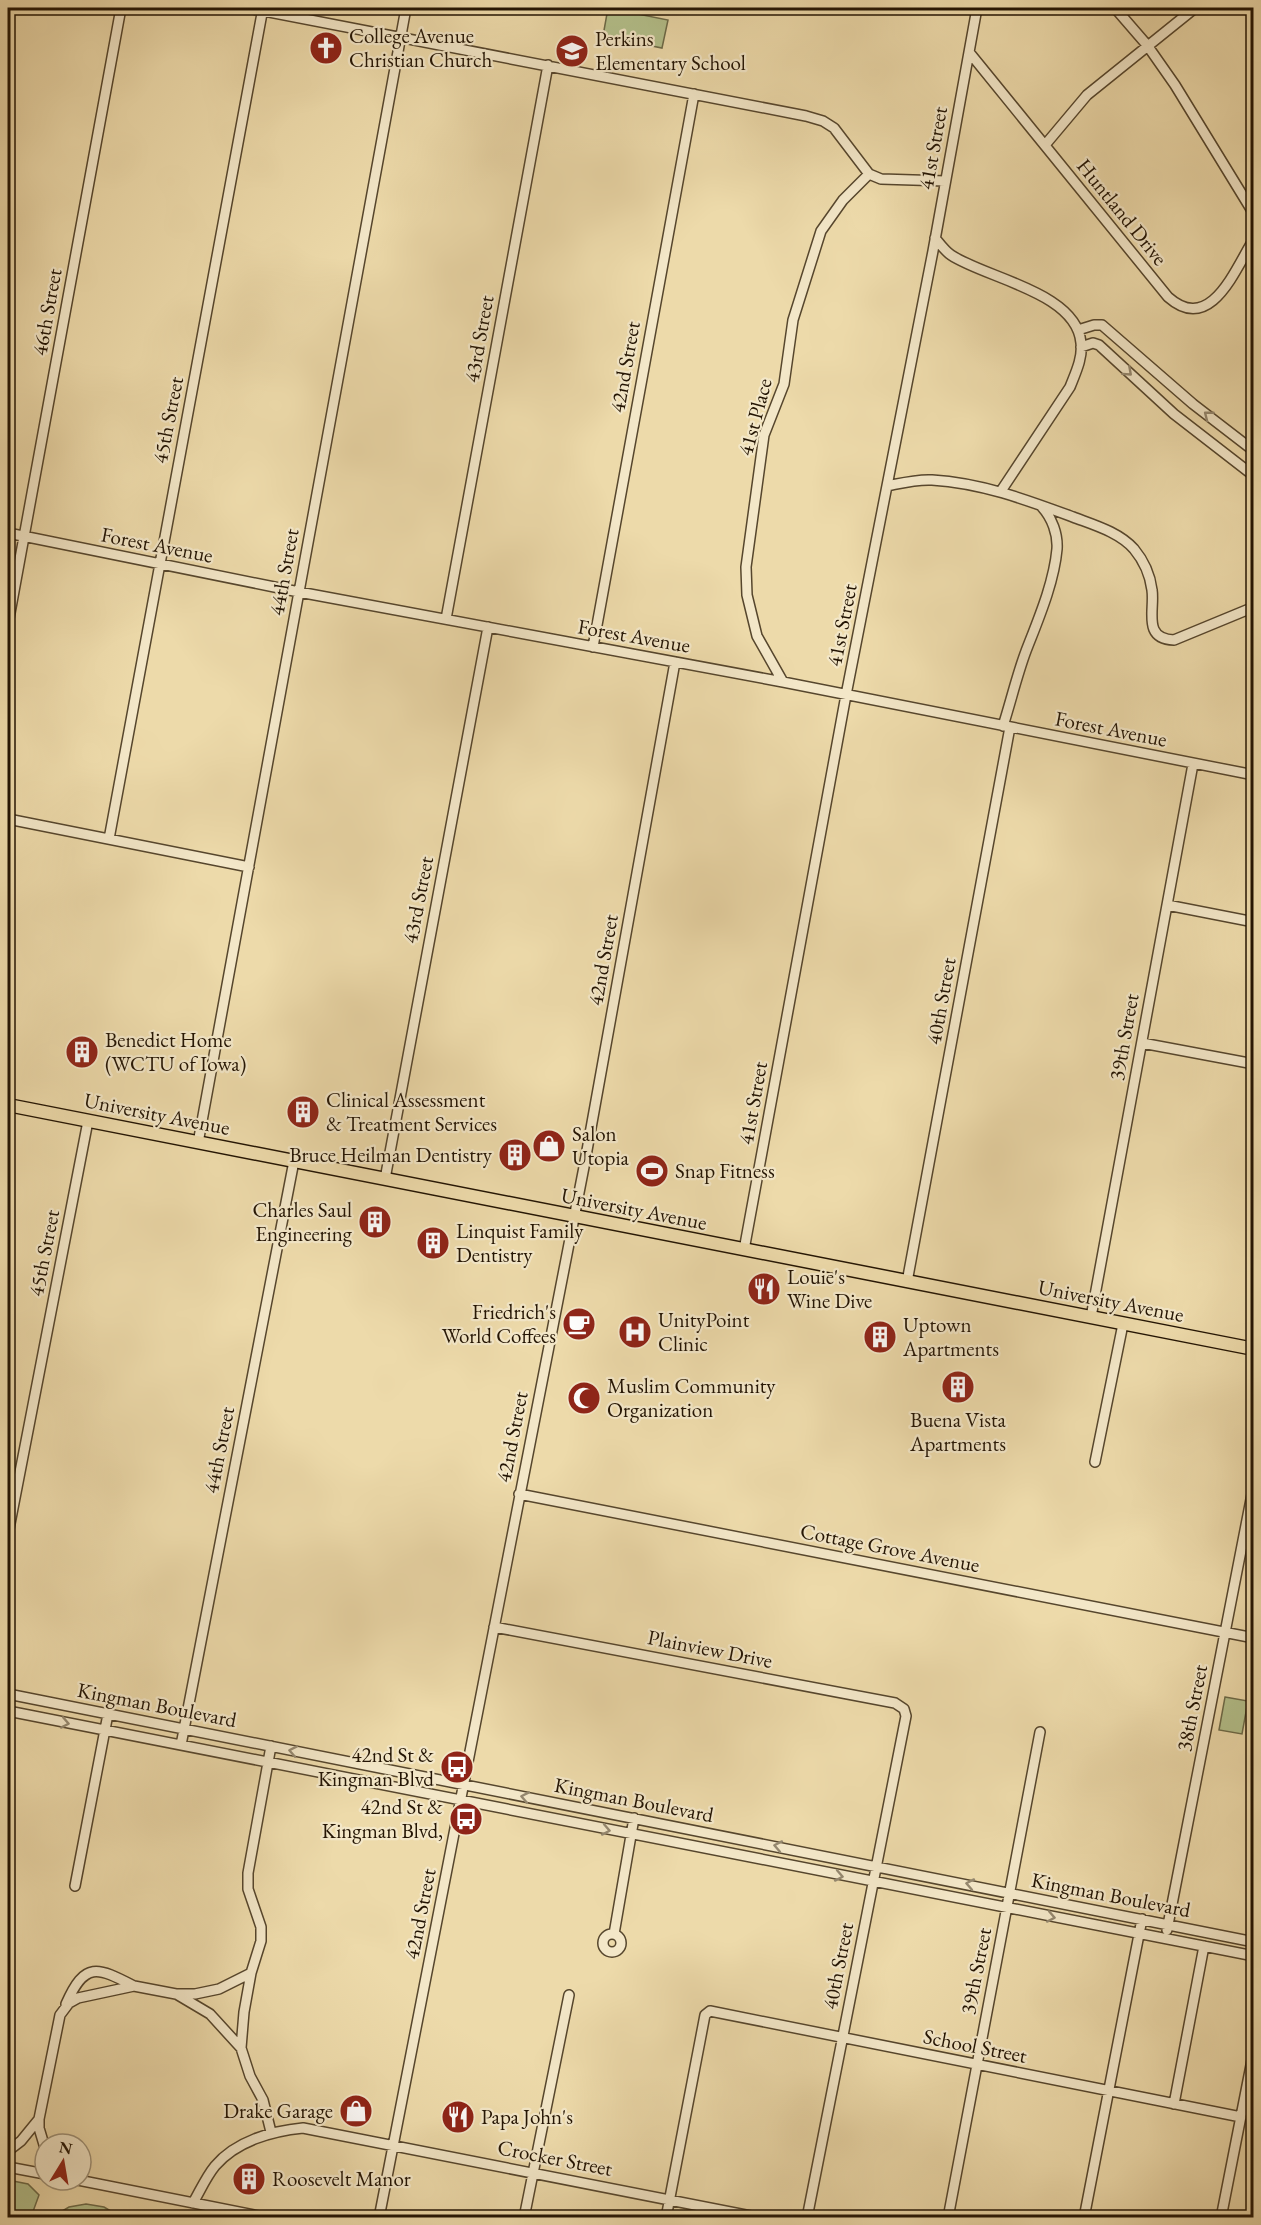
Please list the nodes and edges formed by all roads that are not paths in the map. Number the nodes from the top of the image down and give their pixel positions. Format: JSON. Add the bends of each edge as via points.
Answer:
{"nodes":[{"id":1,"x":121,"y":8,"type":"edge"},
{"id":2,"x":248,"y":8,"type":"edge"},
{"id":3,"x":406,"y":8,"type":"edge"},
{"id":4,"x":977,"y":8,"type":"edge"},
{"id":5,"x":1115,"y":8,"type":"edge"},
{"id":6,"x":1195,"y":8,"type":"edge"},
{"id":7,"x":263,"y":9,"type":"edge"},
{"id":8,"x":400,"y":37,"type":"junction"},
{"id":9,"x":1147,"y":45,"type":"junction"},
{"id":10,"x":969,"y":52,"type":"junction"},
{"id":11,"x":548,"y":65,"type":"junction"},
{"id":12,"x":694,"y":94,"type":"junction"},
{"id":13,"x":1045,"y":145,"type":"junction"},
{"id":14,"x":869,"y":174,"type":"junction"},
{"id":15,"x":945,"y":181,"type":"junction"},
{"id":16,"x":1254,"y":214,"type":"edge"},
{"id":17,"x":935,"y":238,"type":"junction"},
{"id":18,"x":1254,"y":239,"type":"edge"},
{"id":19,"x":1078,"y":330,"type":"junction"},
{"id":20,"x":1081,"y":347,"type":"junction"},
{"id":21,"x":1254,"y":451,"type":"edge"},
{"id":22,"x":1254,"y":476,"type":"edge"},
{"id":23,"x":887,"y":486,"type":"junction"},
{"id":24,"x":1000,"y":491,"type":"junction"},
{"id":25,"x":1040,"y":505,"type":"junction"},
{"id":26,"x":8,"y":533,"type":"edge"},
{"id":27,"x":24,"y":537,"type":"junction"},
{"id":28,"x":159,"y":564,"type":"junction"},
{"id":29,"x":299,"y":592,"type":"junction"},
{"id":30,"x":1254,"y":607,"type":"edge"},
{"id":31,"x":446,"y":619,"type":"junction"},
{"id":32,"x":8,"y":624,"type":"edge"},
{"id":33,"x":488,"y":627,"type":"junction"},
{"id":34,"x":593,"y":647,"type":"junction"},
{"id":35,"x":675,"y":662,"type":"junction"},
{"id":36,"x":783,"y":682,"type":"junction"},
{"id":37,"x":846,"y":695,"type":"junction"},
{"id":38,"x":1006,"y":727,"type":"junction"},
{"id":39,"x":1193,"y":764,"type":"junction"},
{"id":40,"x":1254,"y":776,"type":"edge"},
{"id":41,"x":8,"y":819,"type":"edge"},
{"id":42,"x":109,"y":839,"type":"junction"},
{"id":43,"x":249,"y":867,"type":"junction"},
{"id":44,"x":1167,"y":905,"type":"junction"},
{"id":45,"x":1254,"y":922,"type":"edge"},
{"id":46,"x":1142,"y":1043,"type":"junction"},
{"id":47,"x":1254,"y":1064,"type":"edge"},
{"id":48,"x":8,"y":1105,"type":"edge"},
{"id":49,"x":88,"y":1121,"type":"junction"},
{"id":50,"x":198,"y":1143,"type":"junction"},
{"id":51,"x":294,"y":1161,"type":"junction"},
{"id":52,"x":385,"y":1179,"type":"junction"},
{"id":53,"x":574,"y":1217,"type":"junction"},
{"id":54,"x":744,"y":1250,"type":"junction"},
{"id":55,"x":907,"y":1282,"type":"junction"},
{"id":56,"x":1091,"y":1317,"type":"junction"},
{"id":57,"x":1123,"y":1324,"type":"junction"},
{"id":58,"x":1254,"y":1349,"type":"edge"},
{"id":59,"x":1095,"y":1462,"type":"dead end"},
{"id":60,"x":1254,"y":1484,"type":"edge"},
{"id":61,"x":519,"y":1494,"type":"junction"},
{"id":62,"x":8,"y":1534,"type":"edge"},
{"id":63,"x":494,"y":1627,"type":"junction"},
{"id":64,"x":1225,"y":1632,"type":"junction"},
{"id":65,"x":1254,"y":1638,"type":"edge"},
{"id":66,"x":8,"y":1694,"type":"edge"},
{"id":67,"x":8,"y":1711,"type":"edge"},
{"id":68,"x":108,"y":1714,"type":"junction"},
{"id":69,"x":905,"y":1721,"type":"joint"},
{"id":70,"x":184,"y":1729,"type":"junction"},
{"id":71,"x":105,"y":1730,"type":"junction"},
{"id":72,"x":1040,"y":1732,"type":"dead end"},
{"id":73,"x":181,"y":1745,"type":"junction"},
{"id":74,"x":271,"y":1746,"type":"junction"},
{"id":75,"x":268,"y":1763,"type":"junction"},
{"id":76,"x":463,"y":1784,"type":"junction"},
{"id":77,"x":460,"y":1801,"type":"junction"},
{"id":78,"x":634,"y":1818,"type":"junction"},
{"id":79,"x":631,"y":1834,"type":"junction"},
{"id":80,"x":876,"y":1866,"type":"junction"},
{"id":81,"x":873,"y":1882,"type":"junction"},
{"id":82,"x":75,"y":1887,"type":"dead end"},
{"id":83,"x":1009,"y":1892,"type":"junction"},
{"id":84,"x":1006,"y":1908,"type":"junction"},
{"id":85,"x":1142,"y":1919,"type":"junction"},
{"id":86,"x":1168,"y":1925,"type":"junction"},
{"id":87,"x":1139,"y":1933,"type":"junction"},
{"id":88,"x":614,"y":1934,"type":"dead end"},
{"id":89,"x":1166,"y":1939,"type":"junction"},
{"id":90,"x":1254,"y":1942,"type":"edge"},
{"id":91,"x":1204,"y":1946,"type":"junction"},
{"id":92,"x":1254,"y":1956,"type":"edge"},
{"id":93,"x":251,"y":1973,"type":"junction"},
{"id":94,"x":134,"y":1986,"type":"junction"},
{"id":95,"x":176,"y":1994,"type":"junction"},
{"id":96,"x":568,"y":1995,"type":"dead end"},
{"id":97,"x":64,"y":2009,"type":"junction"},
{"id":98,"x":842,"y":2038,"type":"junction"},
{"id":99,"x":241,"y":2049,"type":"junction"},
{"id":100,"x":1254,"y":2050,"type":"edge"},
{"id":101,"x":976,"y":2065,"type":"junction"},
{"id":102,"x":1108,"y":2091,"type":"junction"},
{"id":103,"x":1174,"y":2104,"type":"junction"},
{"id":104,"x":1240,"y":2117,"type":"junction"},
{"id":105,"x":39,"y":2119,"type":"junction"},
{"id":106,"x":40,"y":2132,"type":"edge"},
{"id":107,"x":271,"y":2132,"type":"junction"},
{"id":108,"x":394,"y":2144,"type":"junction"},
{"id":109,"x":8,"y":2151,"type":"edge"},
{"id":110,"x":8,"y":2167,"type":"edge"},
{"id":111,"x":33,"y":2172,"type":"edge"},
{"id":112,"x":533,"y":2172,"type":"junction"},
{"id":113,"x":93,"y":2183,"type":"edge"},
{"id":114,"x":670,"y":2199,"type":"junction"},
{"id":115,"x":193,"y":2203,"type":"junction"},
{"id":116,"x":269,"y":2217,"type":"edge"},
{"id":117,"x":379,"y":2217,"type":"edge"},
{"id":118,"x":524,"y":2217,"type":"edge"},
{"id":119,"x":666,"y":2217,"type":"edge"},
{"id":120,"x":761,"y":2217,"type":"edge"},
{"id":121,"x":807,"y":2217,"type":"edge"},
{"id":122,"x":948,"y":2217,"type":"edge"},
{"id":123,"x":1084,"y":2217,"type":"edge"},
{"id":124,"x":1221,"y":2217,"type":"edge"}],
"edges":[{"from":1,"to":27,"type":"street","name":"46th Street"},
{"from":2,"to":7,"type":"street"},
{"from":3,"to":8,"type":"street","name":"44th Street"},
{"from":4,"to":10,"type":"street","name":"41st Street"},
{"from":5,"to":9,"type":"street"},
{"from":6,"to":9,"type":"street"},
{"from":7,"to":8,"type":"street"},
{"from":7,"to":28,"type":"street","name":"45th Street"},
{"from":8,"to":11,"type":"street"},
{"from":8,"to":29,"type":"street","name":"44th Street"},
{"from":9,"to":13,"type":"street","via":[[1087,95]]},
{"from":9,"to":16,"type":"street"},
{"from":10,"to":13,"type":"street","name":"Huntland Drive"},
{"from":10,"to":15,"type":"street","name":"41st Street"},
{"from":11,"to":12,"type":"street"},
{"from":11,"to":31,"type":"street","name":"43rd Street"},
{"from":12,"to":14,"type":"street","via":[[823,121],[834,128]]},
{"from":12,"to":34,"type":"street","name":"42nd Street"},
{"from":13,"to":18,"type":"street","name":"Huntland Drive","via":[[1178,306],[1193,309],[1209,305]]},
{"from":14,"to":15,"type":"street","via":[[881,179]]},
{"from":14,"to":36,"type":"street","name":"41st Place","via":[[843,200],[821,231],[793,320],[783,384],[764,435],[747,595],[757,636]]},
{"from":15,"to":17,"type":"street","name":"41st Street"},
{"from":17,"to":19,"type":"street","via":[[969,264],[1051,302],[1065,312]]},
{"from":17,"to":23,"type":"street","name":"41st Street"},
{"from":19,"to":20,"type":"street"},
{"from":21,"to":19,"type":"street","one_way":true,"via":[[1193,404],[1108,329],[1094,325]]},
{"from":20,"to":22,"type":"street","one_way":true,"via":[[1099,345],[1174,414]]},
{"from":20,"to":24,"type":"street","via":[[1070,387]]},
{"from":23,"to":24,"type":"street","via":[[931,480]]},
{"from":23,"to":37,"type":"street","name":"41st Street"},
{"from":24,"to":25,"type":"street"},
{"from":25,"to":30,"type":"street","via":[[1112,533],[1132,547],[1148,572],[1151,618],[1161,638],[1174,640]]},
{"from":25,"to":38,"type":"street","name":"40th Street","via":[[1055,531],[1056,558]]},
{"from":26,"to":27,"type":"street","name":"Forest Avenue"},
{"from":27,"to":28,"type":"street","name":"Forest Avenue"},
{"from":27,"to":32,"type":"street","name":"46th Street"},
{"from":28,"to":29,"type":"street","name":"Forest Avenue"},
{"from":28,"to":42,"type":"street","name":"45th Street"},
{"from":29,"to":31,"type":"street","name":"Forest Avenue"},
{"from":29,"to":43,"type":"street","name":"44th Street"},
{"from":31,"to":33,"type":"street","name":"Forest Avenue"},
{"from":33,"to":34,"type":"street","name":"Forest Avenue"},
{"from":33,"to":52,"type":"street","name":"43rd Street"},
{"from":34,"to":35,"type":"street","name":"Forest Avenue"},
{"from":35,"to":36,"type":"street","name":"Forest Avenue"},
{"from":35,"to":53,"type":"street","name":"42nd Street"},
{"from":36,"to":37,"type":"street","name":"Forest Avenue"},
{"from":37,"to":38,"type":"street","name":"Forest Avenue"},
{"from":37,"to":54,"type":"street","name":"41st Street"},
{"from":38,"to":39,"type":"street","name":"Forest Avenue"},
{"from":38,"to":55,"type":"street","name":"40th Street"},
{"from":39,"to":40,"type":"street","name":"Forest Avenue"},
{"from":39,"to":44,"type":"street","name":"39th Street"},
{"from":41,"to":42,"type":"street"},
{"from":42,"to":43,"type":"street"},
{"from":43,"to":50,"type":"street","name":"44th Street"},
{"from":44,"to":45,"type":"street"},
{"from":44,"to":46,"type":"street","name":"39th Street"},
{"from":46,"to":47,"type":"street"},
{"from":46,"to":56,"type":"street","name":"39th Street"},
{"from":48,"to":49,"type":"main road","name":"University Avenue"},
{"from":49,"to":50,"type":"main road","name":"University Avenue"},
{"from":49,"to":62,"type":"street","name":"45th Street"},
{"from":50,"to":51,"type":"main road","name":"University Avenue"},
{"from":51,"to":52,"type":"main road","name":"University Avenue"},
{"from":51,"to":70,"type":"street","name":"44th Street"},
{"from":52,"to":53,"type":"main road","name":"University Avenue"},
{"from":53,"to":54,"type":"main road","name":"University Avenue"},
{"from":53,"to":61,"type":"street","name":"42nd Street"},
{"from":54,"to":55,"type":"main road","name":"University Avenue"},
{"from":55,"to":56,"type":"main road","name":"University Avenue"},
{"from":56,"to":57,"type":"main road","name":"University Avenue"},
{"from":57,"to":58,"type":"main road","name":"University Avenue"},
{"from":57,"to":59,"type":"street"},
{"from":60,"to":64,"type":"street","name":"38th Street"},
{"from":61,"to":63,"type":"street","name":"42nd Street"},
{"from":61,"to":64,"type":"street","name":"Cottage Grove Avenue"},
{"from":63,"to":69,"type":"street","name":"Plainview Drive","via":[[895,1703],[904,1709]]},
{"from":63,"to":76,"type":"street","name":"42nd Street"},
{"from":64,"to":65,"type":"street","name":"Cottage Grove Avenue"},
{"from":64,"to":86,"type":"street","name":"38th Street"},
{"from":66,"to":68,"type":"street","name":"Kingman Boulevard"},
{"from":67,"to":71,"type":"street","name":"Kingman Boulevard","one_way":true},
{"from":68,"to":70,"type":"street","name":"Kingman Boulevard"},
{"from":68,"to":71,"type":"street"},
{"from":69,"to":80,"type":"street","name":"40th Street"},
{"from":70,"to":73,"type":"street","name":"44th Street"},
{"from":70,"to":74,"type":"street","name":"Kingman Boulevard"},
{"from":71,"to":73,"type":"street","name":"Kingman Boulevard"},
{"from":71,"to":82,"type":"street"},
{"from":72,"to":83,"type":"street","name":"39th Street"},
{"from":73,"to":75,"type":"street","name":"Kingman Boulevard"},
{"from":74,"to":75,"type":"street"},
{"from":76,"to":74,"type":"street","name":"Kingman Boulevard","one_way":true},
{"from":75,"to":77,"type":"street","name":"Kingman Boulevard"},
{"from":75,"to":93,"type":"street","via":[[248,1873],[248,1889],[261,1927]]},
{"from":76,"to":77,"type":"street","name":"42nd Street"},
{"from":78,"to":76,"type":"street","name":"Kingman Boulevard","one_way":true},
{"from":77,"to":79,"type":"street","name":"Kingman Boulevard","one_way":true},
{"from":77,"to":108,"type":"street","name":"42nd Street"},
{"from":78,"to":79,"type":"street"},
{"from":80,"to":78,"type":"street","name":"Kingman Boulevard","one_way":true},
{"from":79,"to":81,"type":"street","name":"Kingman Boulevard","one_way":true},
{"from":79,"to":88,"type":"street"},
{"from":80,"to":81,"type":"street","name":"40th Street"},
{"from":83,"to":80,"type":"street","name":"Kingman Boulevard","one_way":true},
{"from":81,"to":84,"type":"street","name":"Kingman Boulevard"},
{"from":81,"to":98,"type":"street","name":"40th Street"},
{"from":83,"to":84,"type":"street","name":"39th Street"},
{"from":83,"to":85,"type":"street","name":"Kingman Boulevard"},
{"from":84,"to":87,"type":"street","name":"Kingman Boulevard","one_way":true},
{"from":84,"to":101,"type":"street","name":"39th Street"},
{"from":85,"to":86,"type":"street","name":"Kingman Boulevard"},
{"from":85,"to":87,"type":"street"},
{"from":86,"to":89,"type":"street","name":"38th Street"},
{"from":86,"to":90,"type":"street","name":"Kingman Boulevard"},
{"from":87,"to":89,"type":"street","name":"Kingman Boulevard"},
{"from":87,"to":102,"type":"street"},
{"from":89,"to":91,"type":"street","name":"Kingman Boulevard"},
{"from":91,"to":92,"type":"street","name":"Kingman Boulevard"},
{"from":91,"to":103,"type":"street"},
{"from":93,"to":95,"type":"street","via":[[219,1989]]},
{"from":93,"to":99,"type":"street"},
{"from":94,"to":95,"type":"street"},
{"from":94,"to":97,"type":"street","via":[[78,1998]]},
{"from":94,"to":97,"type":"street","via":[[93,1971],[75,1984]]},
{"from":95,"to":99,"type":"street","via":[[210,2014]]},
{"from":96,"to":112,"type":"street"},
{"from":97,"to":105,"type":"street"},
{"from":98,"to":101,"type":"street","name":"School Street"},
{"from":98,"to":114,"type":"street","name":"School Street","via":[[710,2012],[705,2015]]},
{"from":98,"to":121,"type":"street","name":"40th Street"},
{"from":99,"to":107,"type":"street","via":[[263,2100]]},
{"from":100,"to":104,"type":"street"},
{"from":101,"to":102,"type":"street","name":"School Street"},
{"from":101,"to":122,"type":"street","name":"39th Street"},
{"from":102,"to":103,"type":"street","name":"School Street"},
{"from":102,"to":123,"type":"street"},
{"from":103,"to":104,"type":"street","name":"School Street"},
{"from":104,"to":124,"type":"street"},
{"from":105,"to":106,"type":"street"},
{"from":105,"to":109,"type":"street"},
{"from":107,"to":108,"type":"street","name":"Crocker Street","via":[[303,2128]]},
{"from":107,"to":115,"type":"street","name":"Crocker Street","via":[[247,2143],[215,2166]]},
{"from":108,"to":112,"type":"street","name":"Crocker Street"},
{"from":108,"to":117,"type":"street","name":"42nd Street"},
{"from":110,"to":111,"type":"street"},
{"from":112,"to":114,"type":"street","name":"Crocker Street"},
{"from":112,"to":118,"type":"street"},
{"from":113,"to":115,"type":"street"},
{"from":114,"to":119,"type":"street"},
{"from":114,"to":120,"type":"street","name":"Crocker Street"},
{"from":115,"to":116,"type":"street"}]}
